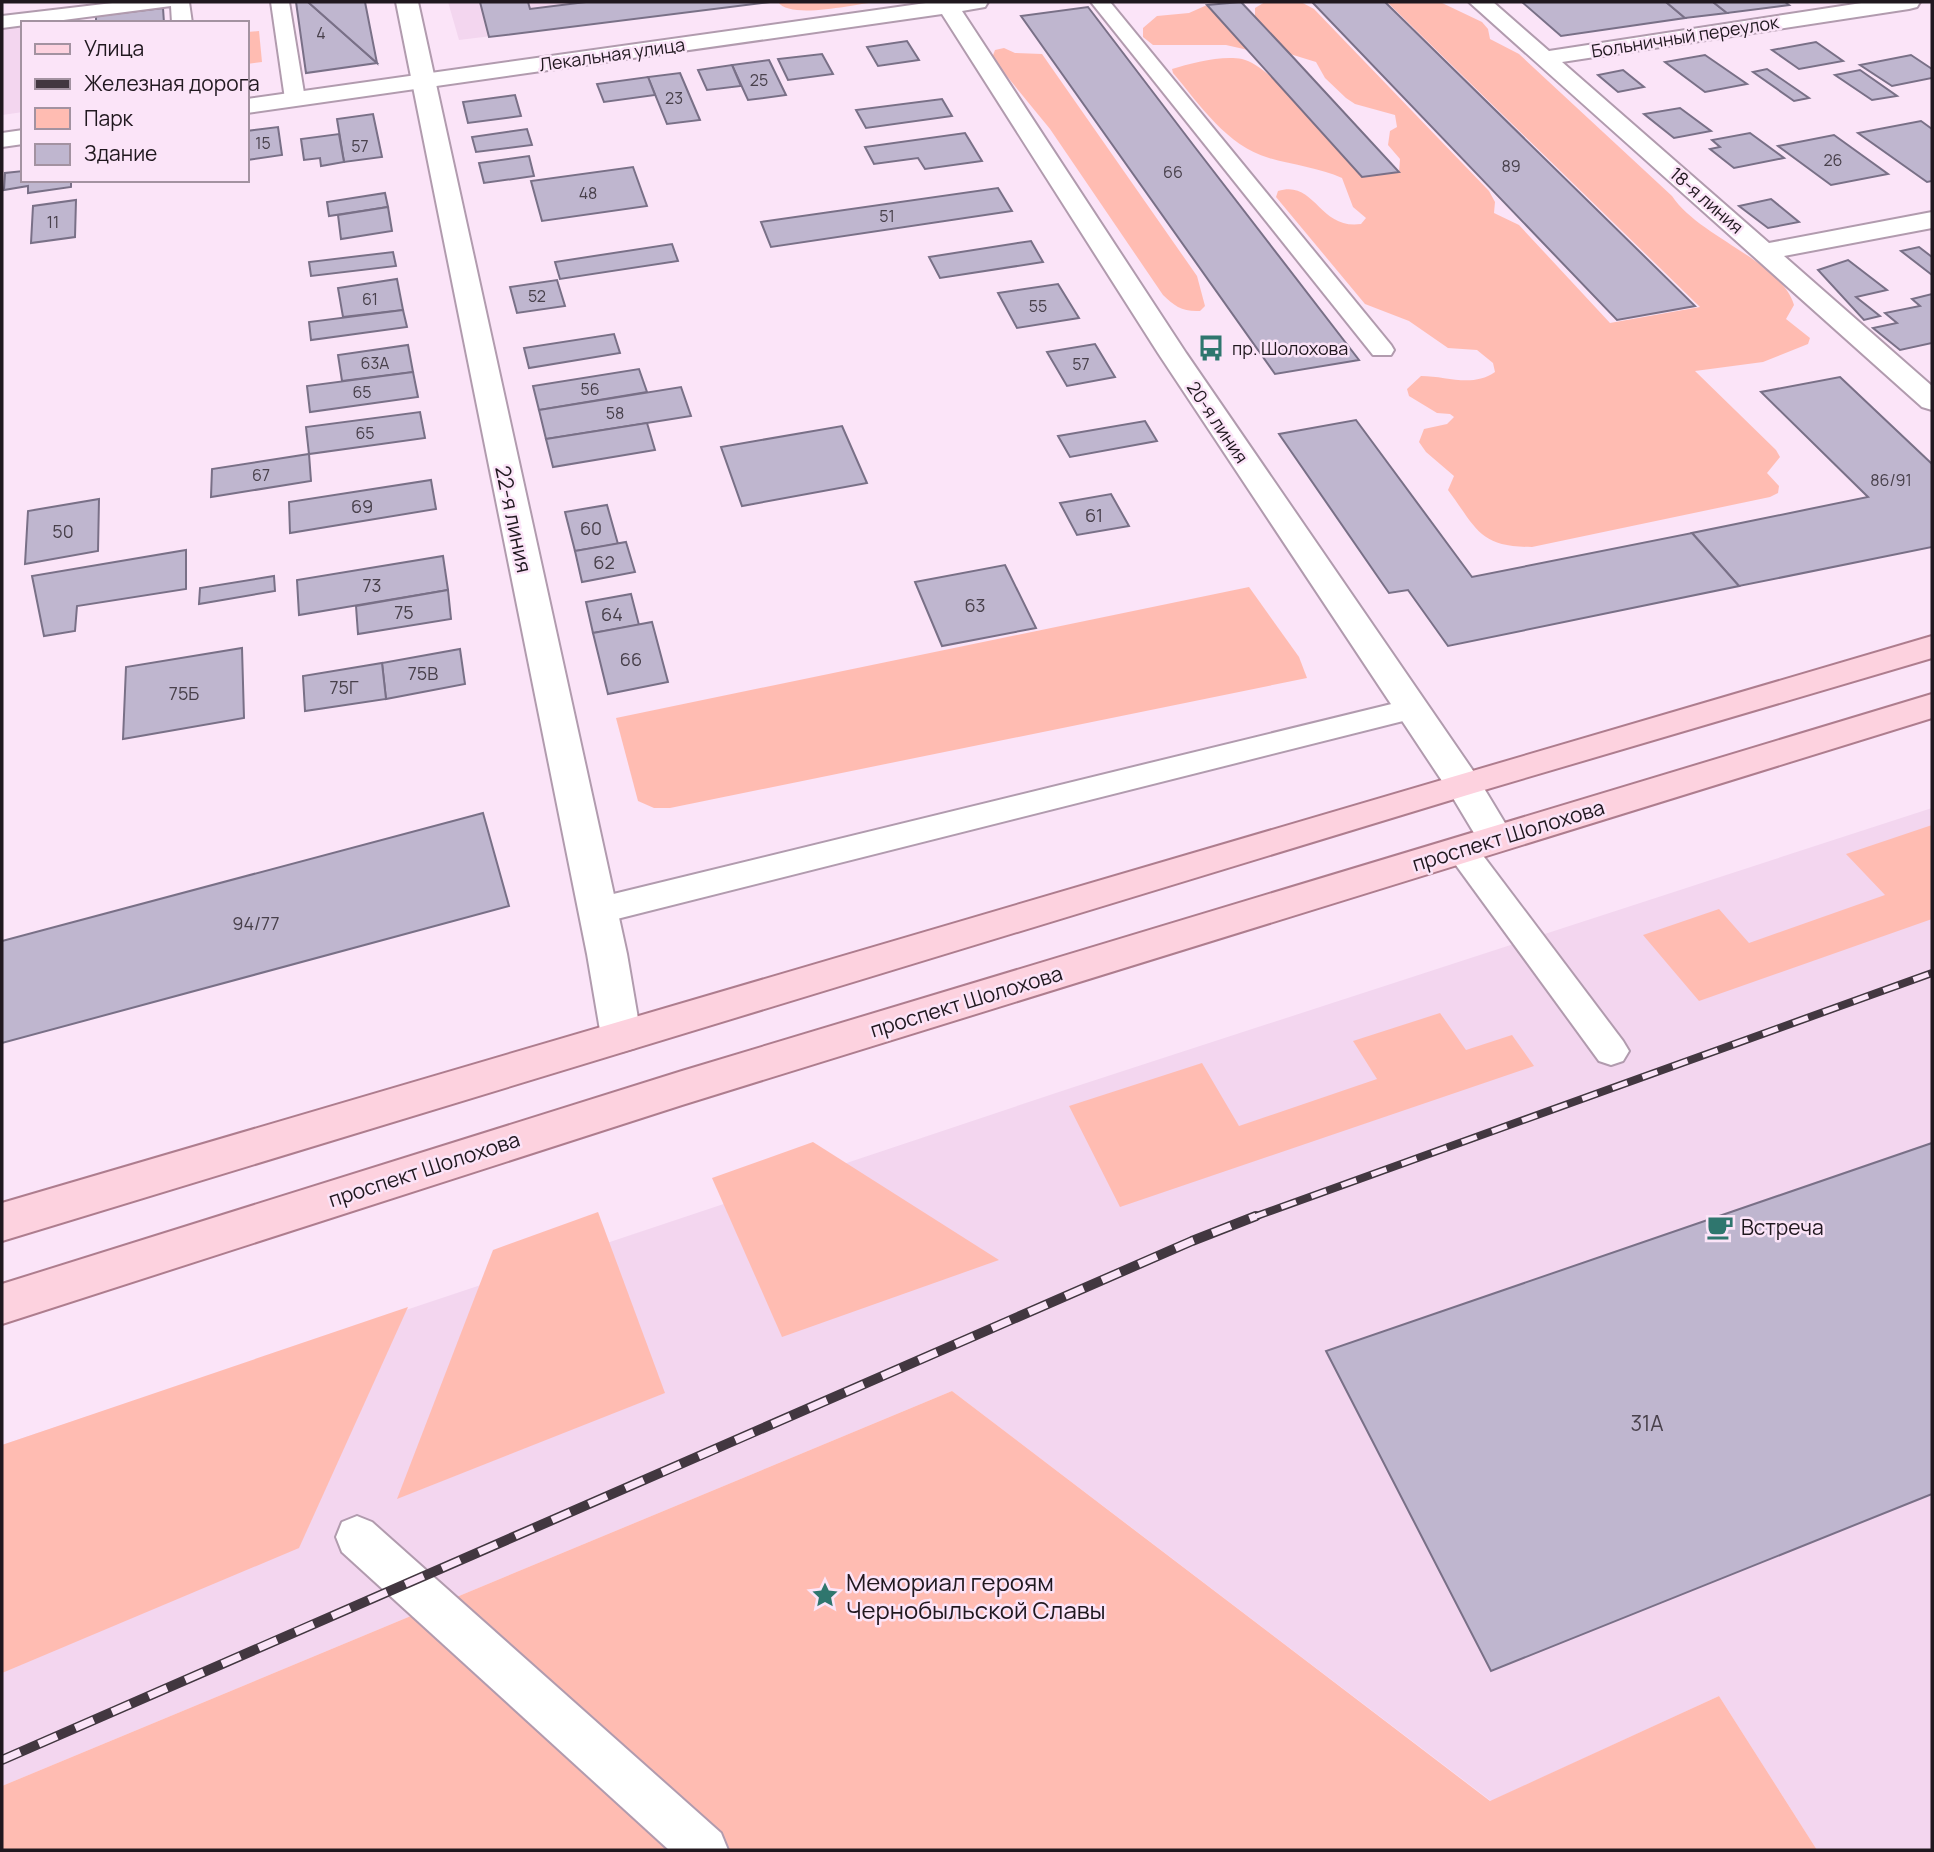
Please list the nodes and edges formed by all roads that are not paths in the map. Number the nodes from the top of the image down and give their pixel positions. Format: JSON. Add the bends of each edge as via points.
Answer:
{"nodes":[{"id":1,"x":165,"y":2,"type":"edge"},
{"id":2,"x":180,"y":2,"type":"edge"},
{"id":3,"x":280,"y":2,"type":"edge"},
{"id":4,"x":407,"y":2,"type":"edge"},
{"id":5,"x":977,"y":2,"type":"edge"},
{"id":6,"x":1100,"y":2,"type":"edge"},
{"id":7,"x":1480,"y":2,"type":"edge"},
{"id":8,"x":1909,"y":2,"type":"edge"},
{"id":9,"x":946,"y":4,"type":"edge"},
{"id":10,"x":182,"y":21,"type":"edge"},
{"id":11,"x":2,"y":22,"type":"edge"},
{"id":12,"x":1545,"y":58,"type":"junction"},
{"id":13,"x":423,"y":81,"type":"junction"},
{"id":14,"x":295,"y":99,"type":"junction"},
{"id":15,"x":248,"y":106,"type":"edge"},
{"id":16,"x":21,"y":137,"type":"edge"},
{"id":17,"x":2,"y":140,"type":"edge"},
{"id":18,"x":1932,"y":220,"type":"edge"},
{"id":19,"x":1765,"y":252,"type":"junction"},
{"id":20,"x":1382,"y":350,"type":"dead end"},
{"id":21,"x":1932,"y":401,"type":"edge"},
{"id":22,"x":1932,"y":647,"type":"edge"},
{"id":23,"x":1932,"y":706,"type":"edge"},
{"id":24,"x":1412,"y":709,"type":"junction"},
{"id":25,"x":1463,"y":784,"type":"junction"},
{"id":26,"x":1479,"y":843,"type":"junction"},
{"id":27,"x":597,"y":911,"type":"junction"},
{"id":28,"x":621,"y":1036,"type":"junction"},
{"id":29,"x":1611,"y":1051,"type":"dead end"},
{"id":30,"x":2,"y":1222,"type":"edge"},
{"id":31,"x":2,"y":1304,"type":"edge"},
{"id":32,"x":357,"y":1537,"type":"dead end"},
{"id":33,"x":704,"y":1850,"type":"edge"}],
"edges":[{"from":1,"to":11,"type":"lane"},
{"from":2,"to":10,"type":"lane"},
{"from":3,"to":14,"type":"lane"},
{"from":4,"to":13,"type":"street","name":"22-я линия"},
{"from":5,"to":9,"type":"street","name":"Лекальная улица"},
{"from":6,"to":20,"type":"lane"},
{"from":7,"to":12,"type":"street","name":"18-я линия"},
{"from":8,"to":12,"type":"street","name":"Больничный переулок"},
{"from":9,"to":13,"type":"street","name":"Лекальная улица"},
{"from":9,"to":24,"type":"street","name":"20-я линия","via":[[1171,353]]},
{"from":12,"to":19,"type":"street","name":"18-я линия"},
{"from":13,"to":14,"type":"street","name":"Лекальная улица"},
{"from":13,"to":27,"type":"street","name":"22-я линия"},
{"from":14,"to":15,"type":"street","name":"Лекальная улица"},
{"from":16,"to":17,"type":"street"},
{"from":18,"to":19,"type":"street"},
{"from":19,"to":21,"type":"street","name":"18-я линия"},
{"from":22,"to":25,"type":"main road"},
{"from":23,"to":26,"type":"main road","name":"проспект Шолохова"},
{"from":24,"to":25,"type":"street","name":"20-я линия"},
{"from":24,"to":27,"type":"lane"},
{"from":25,"to":26,"type":"street","name":"20-я линия"},
{"from":25,"to":28,"type":"main road"},
{"from":26,"to":29,"type":"lane"},
{"from":26,"to":31,"type":"main road","name":"проспект Шолохова","via":[[530,1135]]},
{"from":27,"to":28,"type":"street","name":"22-я линия"},
{"from":28,"to":30,"type":"main road"},
{"from":32,"to":33,"type":"lane"}]}
